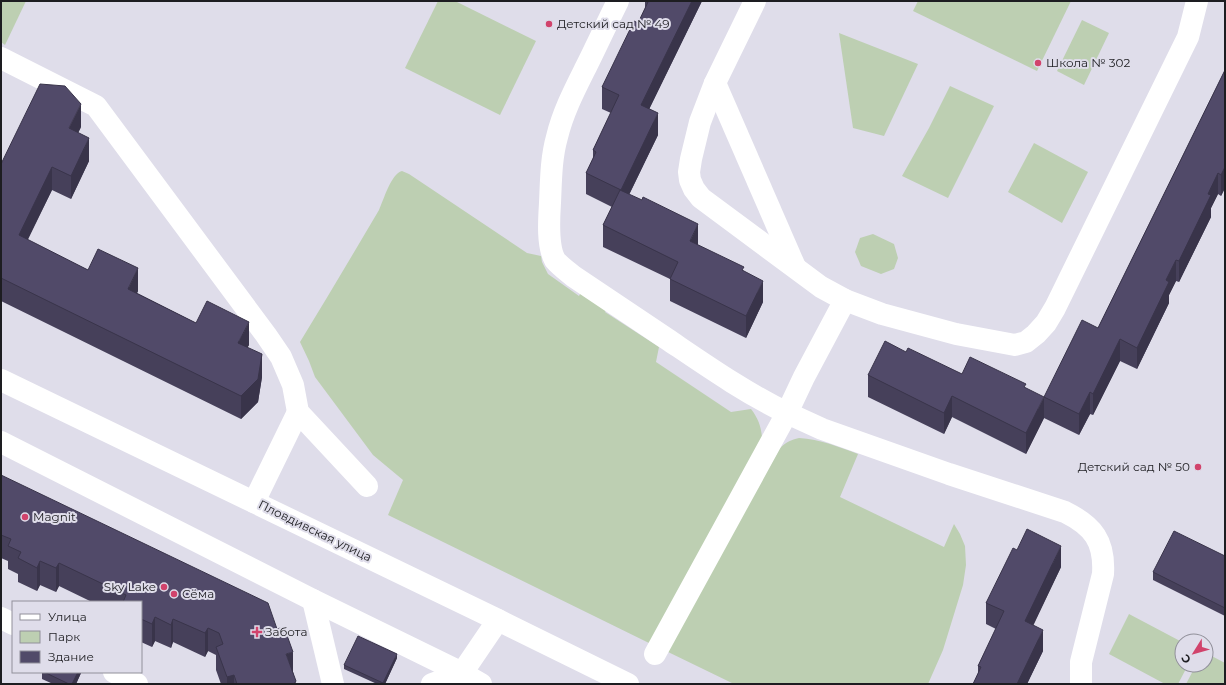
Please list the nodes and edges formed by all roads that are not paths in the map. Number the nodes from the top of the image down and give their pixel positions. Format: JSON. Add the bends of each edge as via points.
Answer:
{"nodes":[{"id":1,"x":618,"y":1,"type":"edge"},
{"id":2,"x":756,"y":1,"type":"edge"},
{"id":3,"x":1197,"y":1,"type":"edge"},
{"id":4,"x":1,"y":58,"type":"edge"},
{"id":5,"x":715,"y":83,"type":"junction"},
{"id":6,"x":795,"y":267,"type":"junction"},
{"id":7,"x":845,"y":300,"type":"junction"},
{"id":8,"x":1,"y":380,"type":"edge"},
{"id":9,"x":298,"y":412,"type":"junction"},
{"id":10,"x":787,"y":414,"type":"junction"},
{"id":11,"x":1,"y":442,"type":"edge"},
{"id":12,"x":367,"y":486,"type":"dead end"},
{"id":13,"x":254,"y":502,"type":"junction"},
{"id":14,"x":313,"y":600,"type":"junction"},
{"id":15,"x":1,"y":618,"type":"edge"},
{"id":16,"x":498,"y":620,"type":"junction"},
{"id":17,"x":12,"y":624,"type":"edge"},
{"id":18,"x":655,"y":654,"type":"dead end"},
{"id":19,"x":116,"y":673,"type":"edge"},
{"id":20,"x":462,"y":673,"type":"junction"},
{"id":21,"x":137,"y":684,"type":"edge"},
{"id":22,"x":333,"y":684,"type":"edge"},
{"id":23,"x":432,"y":684,"type":"edge"},
{"id":24,"x":481,"y":684,"type":"edge"},
{"id":25,"x":628,"y":684,"type":"edge"},
{"id":26,"x":1081,"y":684,"type":"edge"}],
"edges":[{"from":1,"to":10,"type":"street","via":[[577,84],[557,136],[549,217],[552,252],[559,264],[573,276],[738,387]]},
{"from":2,"to":5,"type":"street"},
{"from":3,"to":7,"type":"street","via":[[1188,37],[1055,308],[1036,334],[1026,342],[1015,345],[956,334],[882,314]]},
{"from":4,"to":9,"type":"street","via":[[96,106],[281,357],[293,385]]},
{"from":5,"to":6,"type":"street"},
{"from":5,"to":6,"type":"street","via":[[700,122],[691,159],[689,172],[694,190],[701,198]]},
{"from":6,"to":7,"type":"street","via":[[821,287]]},
{"from":7,"to":10,"type":"street"},
{"from":8,"to":13,"type":"street","name":"Пловдивская улица"},
{"from":9,"to":12,"type":"street"},
{"from":9,"to":13,"type":"street"},
{"from":10,"to":18,"type":"street"},
{"from":10,"to":26,"type":"street","via":[[949,474],[1065,512],[1078,518],[1094,532],[1104,562],[1103,574],[1081,662]]},
{"from":11,"to":14,"type":"street"},
{"from":13,"to":16,"type":"street","name":"Пловдивская улица"},
{"from":14,"to":20,"type":"street"},
{"from":14,"to":22,"type":"street"},
{"from":15,"to":17,"type":"street"},
{"from":16,"to":20,"type":"street"},
{"from":16,"to":25,"type":"street","name":"Пловдивская улица"},
{"from":19,"to":21,"type":"street"},
{"from":20,"to":23,"type":"street"},
{"from":20,"to":24,"type":"street"}]}
